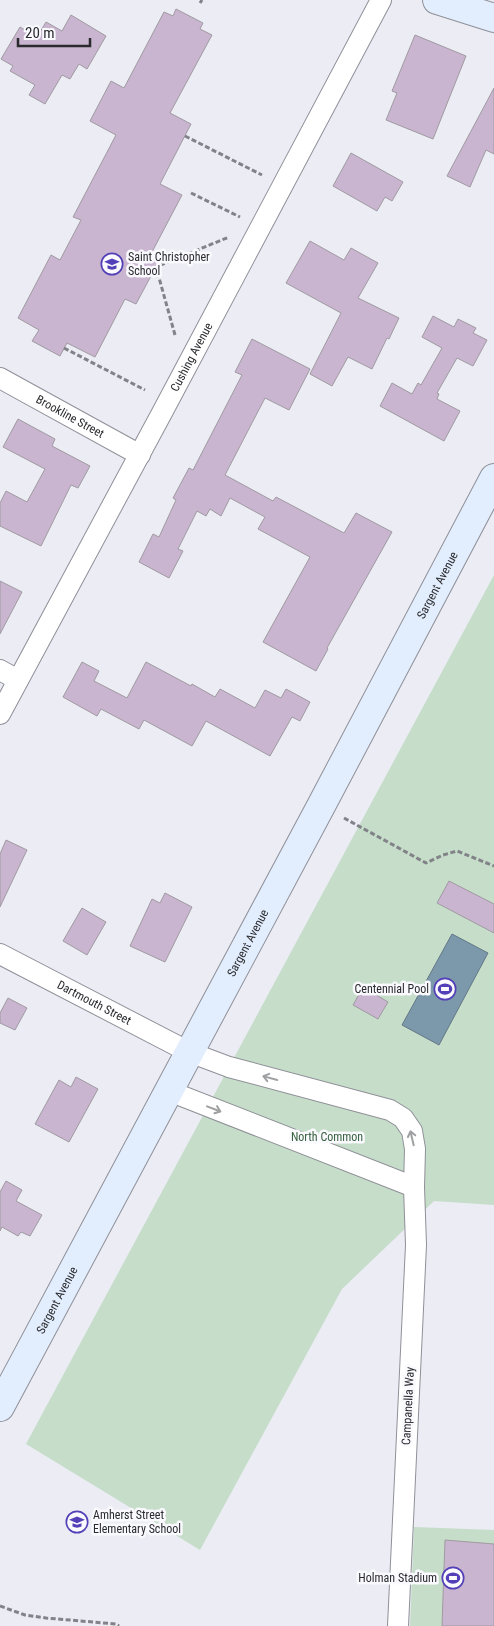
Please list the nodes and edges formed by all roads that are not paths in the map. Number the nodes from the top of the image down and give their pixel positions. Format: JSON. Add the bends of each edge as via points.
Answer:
{"nodes":[{"id":1,"x":382,"y":0,"type":"edge"},
{"id":2,"x":437,"y":0,"type":"edge"},
{"id":3,"x":494,"y":18,"type":"edge"},
{"id":4,"x":0,"y":378,"type":"edge"},
{"id":5,"x":140,"y":455,"type":"junction"},
{"id":6,"x":494,"y":478,"type":"edge"},
{"id":7,"x":487,"y":508,"type":"edge"},
{"id":8,"x":0,"y":670,"type":"edge"},
{"id":9,"x":18,"y":680,"type":"junction"},
{"id":10,"x":0,"y":714,"type":"edge"},
{"id":11,"x":0,"y":954,"type":"edge"},
{"id":12,"x":189,"y":1052,"type":"junction"},
{"id":13,"x":169,"y":1091,"type":"junction"},
{"id":14,"x":414,"y":1187,"type":"junction"},
{"id":15,"x":0,"y":1408,"type":"edge"},
{"id":16,"x":398,"y":1626,"type":"edge"}],
"edges":[{"from":1,"to":5,"type":"street","name":"Cushing Avenue"},
{"from":2,"to":3,"type":"street"},
{"from":4,"to":5,"type":"street","name":"Brookline Street"},
{"from":5,"to":9,"type":"street","name":"Cushing Avenue"},
{"from":6,"to":7,"type":"street","name":"Sargent Avenue"},
{"from":7,"to":12,"type":"street","name":"Sargent Avenue"},
{"from":8,"to":9,"type":"street"},
{"from":9,"to":10,"type":"street","name":"Cushing Avenue"},
{"from":11,"to":12,"type":"street","name":"Dartmouth Street"},
{"from":12,"to":13,"type":"street","name":"Sargent Avenue"},
{"from":14,"to":12,"type":"street","name":"Campanella Way","one_way":true,"via":[[412,1131],[403,1118],[390,1110],[229,1067]]},
{"from":13,"to":14,"type":"street","one_way":true},
{"from":13,"to":15,"type":"street","name":"Sargent Avenue"},
{"from":14,"to":16,"type":"street","name":"Campanella Way","via":[[416,1245]]}]}
